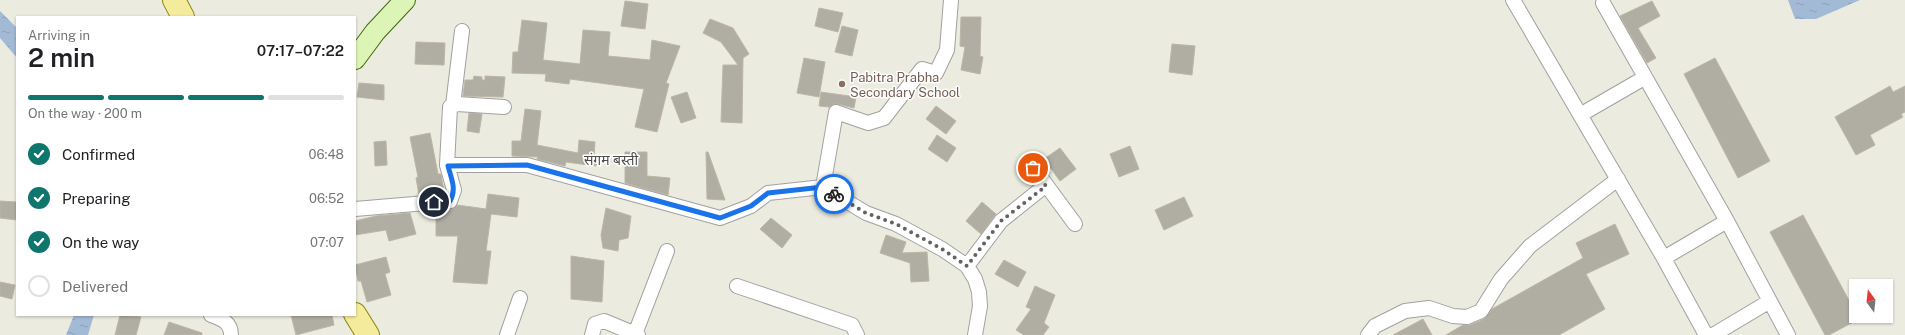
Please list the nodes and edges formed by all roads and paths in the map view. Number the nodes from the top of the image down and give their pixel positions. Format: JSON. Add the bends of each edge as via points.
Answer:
{"nodes":[{"id":1,"x":174,"y":0,"type":"edge"},
{"id":2,"x":405,"y":0,"type":"edge"},
{"id":3,"x":951,"y":0,"type":"edge"},
{"id":4,"x":1513,"y":0,"type":"edge"},
{"id":5,"x":1603,"y":3,"type":"dead end"},
{"id":6,"x":182,"y":16,"type":"edge"},
{"id":7,"x":462,"y":31,"type":"dead end"},
{"id":8,"x":356,"y":58,"type":"edge"},
{"id":9,"x":1644,"y":78,"type":"junction"},
{"id":10,"x":453,"y":105,"type":"junction"},
{"id":11,"x":504,"y":107,"type":"dead end"},
{"id":12,"x":1580,"y":115,"type":"junction"},
{"id":13,"x":448,"y":166,"type":"junction"},
{"id":14,"x":1033,"y":168,"type":"dead end"},
{"id":15,"x":1618,"y":179,"type":"junction"},
{"id":16,"x":1046,"y":186,"type":"junction"},
{"id":17,"x":823,"y":187,"type":"junction"},
{"id":18,"x":356,"y":209,"type":"edge"},
{"id":19,"x":1727,"y":221,"type":"junction"},
{"id":20,"x":1075,"y":224,"type":"dead end"},
{"id":21,"x":667,"y":251,"type":"dead end"},
{"id":22,"x":1664,"y":258,"type":"junction"},
{"id":23,"x":967,"y":266,"type":"junction"},
{"id":24,"x":737,"y":286,"type":"dead end"},
{"id":25,"x":520,"y":298,"type":"dead end"},
{"id":26,"x":1770,"y":301,"type":"junction"},
{"id":27,"x":213,"y":316,"type":"edge"},
{"id":28,"x":356,"y":316,"type":"edge"},
{"id":29,"x":637,"y":334,"type":"edge"},
{"id":30,"x":231,"y":335,"type":"edge"},
{"id":31,"x":367,"y":335,"type":"edge"},
{"id":32,"x":507,"y":335,"type":"edge"},
{"id":33,"x":592,"y":335,"type":"edge"},
{"id":34,"x":857,"y":335,"type":"edge"},
{"id":35,"x":975,"y":335,"type":"edge"},
{"id":36,"x":1368,"y":335,"type":"edge"},
{"id":37,"x":1706,"y":335,"type":"edge"},
{"id":38,"x":1713,"y":335,"type":"edge"},
{"id":39,"x":1788,"y":335,"type":"edge"}],
"edges":[{"from":1,"to":6,"type":"main road"},
{"from":2,"to":8,"type":"street","via":[[375,32]]},
{"from":3,"to":17,"type":"street","via":[[947,50],[936,73],[922,69],[884,118],[868,123],[836,112]]},
{"from":4,"to":12,"type":"street"},
{"from":5,"to":9,"type":"street"},
{"from":7,"to":10,"type":"street"},
{"from":9,"to":12,"type":"street"},
{"from":9,"to":19,"type":"street"},
{"from":10,"to":11,"type":"street"},
{"from":10,"to":13,"type":"street","via":[[449,111]]},
{"from":12,"to":15,"type":"street"},
{"from":13,"to":17,"type":"street","via":[[527,165],[720,218],[751,206],[768,193]]},
{"from":13,"to":18,"type":"street","via":[[454,190],[450,201]]},
{"from":14,"to":16,"type":"street"},
{"from":15,"to":22,"type":"street"},
{"from":15,"to":36,"type":"street","via":[[1530,246],[1500,279],[1481,312],[1467,317],[1453,316],[1429,308],[1405,311],[1375,326]]},
{"from":16,"to":20,"type":"street"},
{"from":16,"to":23,"type":"street","via":[[1001,221]]},
{"from":17,"to":23,"type":"street","via":[[866,213],[896,224],[942,249]]},
{"from":19,"to":22,"type":"street"},
{"from":19,"to":26,"type":"street"},
{"from":21,"to":29,"type":"street"},
{"from":22,"to":37,"type":"street"},
{"from":23,"to":35,"type":"street","via":[[979,292],[980,306]]},
{"from":24,"to":34,"type":"street","via":[[852,325]]},
{"from":25,"to":32,"type":"street"},
{"from":26,"to":38,"type":"street"},
{"from":26,"to":39,"type":"street"},
{"from":27,"to":30,"type":"street","via":[[227,322]]},
{"from":28,"to":31,"type":"main road"},
{"from":29,"to":33,"type":"street","via":[[604,321],[595,324]]}]}
